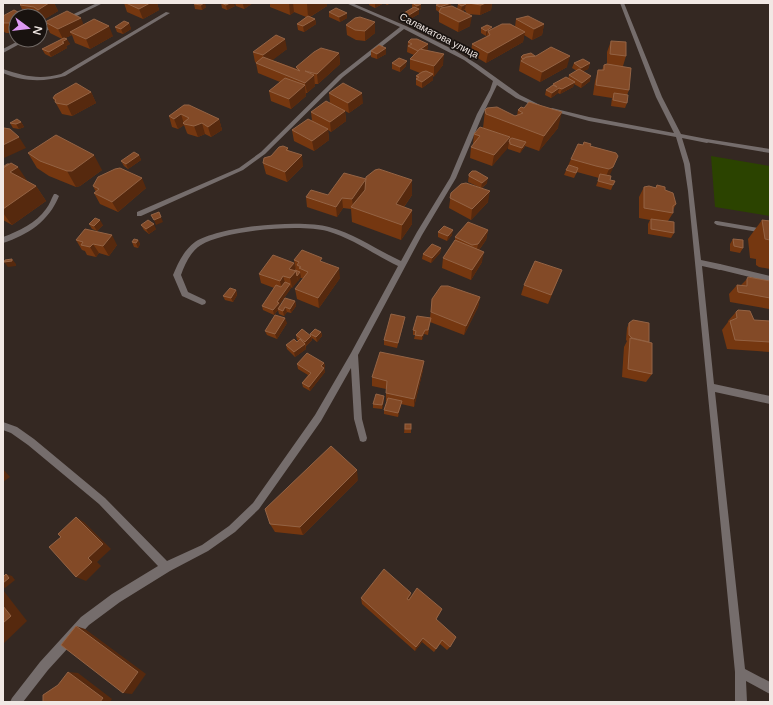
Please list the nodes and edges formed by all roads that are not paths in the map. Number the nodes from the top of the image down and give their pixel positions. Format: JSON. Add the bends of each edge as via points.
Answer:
{"nodes":[{"id":1,"x":101,"y":3,"type":"edge"},
{"id":2,"x":348,"y":3,"type":"edge"},
{"id":3,"x":622,"y":3,"type":"edge"},
{"id":4,"x":168,"y":13,"type":"dead end"},
{"id":5,"x":404,"y":27,"type":"junction"},
{"id":6,"x":48,"y":28,"type":"edge"},
{"id":7,"x":3,"y":71,"type":"edge"},
{"id":8,"x":496,"y":80,"type":"junction"},
{"id":9,"x":678,"y":137,"type":"junction"},
{"id":10,"x":770,"y":151,"type":"edge"},
{"id":11,"x":56,"y":196,"type":"dead end"},
{"id":12,"x":139,"y":214,"type":"dead end"},
{"id":13,"x":718,"y":223,"type":"dead end"},
{"id":14,"x":770,"y":232,"type":"edge"},
{"id":15,"x":3,"y":240,"type":"edge"},
{"id":16,"x":698,"y":262,"type":"junction"},
{"id":17,"x":403,"y":265,"type":"junction"},
{"id":18,"x":770,"y":279,"type":"edge"},
{"id":19,"x":202,"y":302,"type":"dead end"},
{"id":20,"x":354,"y":356,"type":"junction"},
{"id":21,"x":710,"y":387,"type":"junction"},
{"id":22,"x":770,"y":400,"type":"edge"},
{"id":23,"x":3,"y":426,"type":"edge"},
{"id":24,"x":363,"y":438,"type":"dead end"},
{"id":25,"x":166,"y":567,"type":"junction"},
{"id":26,"x":740,"y":672,"type":"junction"},
{"id":27,"x":770,"y":688,"type":"edge"},
{"id":28,"x":16,"y":702,"type":"edge"},
{"id":29,"x":741,"y":702,"type":"edge"}],
"edges":[{"from":1,"to":6,"type":"street"},
{"from":2,"to":5,"type":"street","name":"Саламатова улица"},
{"from":3,"to":9,"type":"street","via":[[659,97]]},
{"from":4,"to":7,"type":"street","via":[[63,75],[33,79]]},
{"from":5,"to":8,"type":"street","name":"Саламатова улица","via":[[482,68]]},
{"from":5,"to":12,"type":"street","via":[[341,76],[263,154],[246,165]]},
{"from":8,"to":9,"type":"street","name":"Саламатова улица","via":[[517,98],[530,103],[589,119]]},
{"from":8,"to":17,"type":"street","via":[[453,178]]},
{"from":9,"to":10,"type":"street","name":"Саламатова улица"},
{"from":9,"to":16,"type":"street","via":[[687,164]]},
{"from":11,"to":15,"type":"street","via":[[48,213],[40,221]]},
{"from":13,"to":14,"type":"street"},
{"from":16,"to":18,"type":"street"},
{"from":16,"to":21,"type":"street"},
{"from":17,"to":19,"type":"street","via":[[359,242],[318,226],[272,228],[213,237],[198,244],[183,259],[177,276],[184,294]]},
{"from":17,"to":20,"type":"street"},
{"from":20,"to":24,"type":"street","via":[[358,419]]},
{"from":20,"to":25,"type":"street","via":[[318,418],[256,506],[232,529],[205,548]]},
{"from":21,"to":22,"type":"street"},
{"from":21,"to":26,"type":"street"},
{"from":23,"to":25,"type":"street","via":[[31,442],[102,501]]},
{"from":25,"to":28,"type":"street","via":[[85,621],[44,666]]},
{"from":26,"to":27,"type":"street"},
{"from":26,"to":29,"type":"street"}]}
